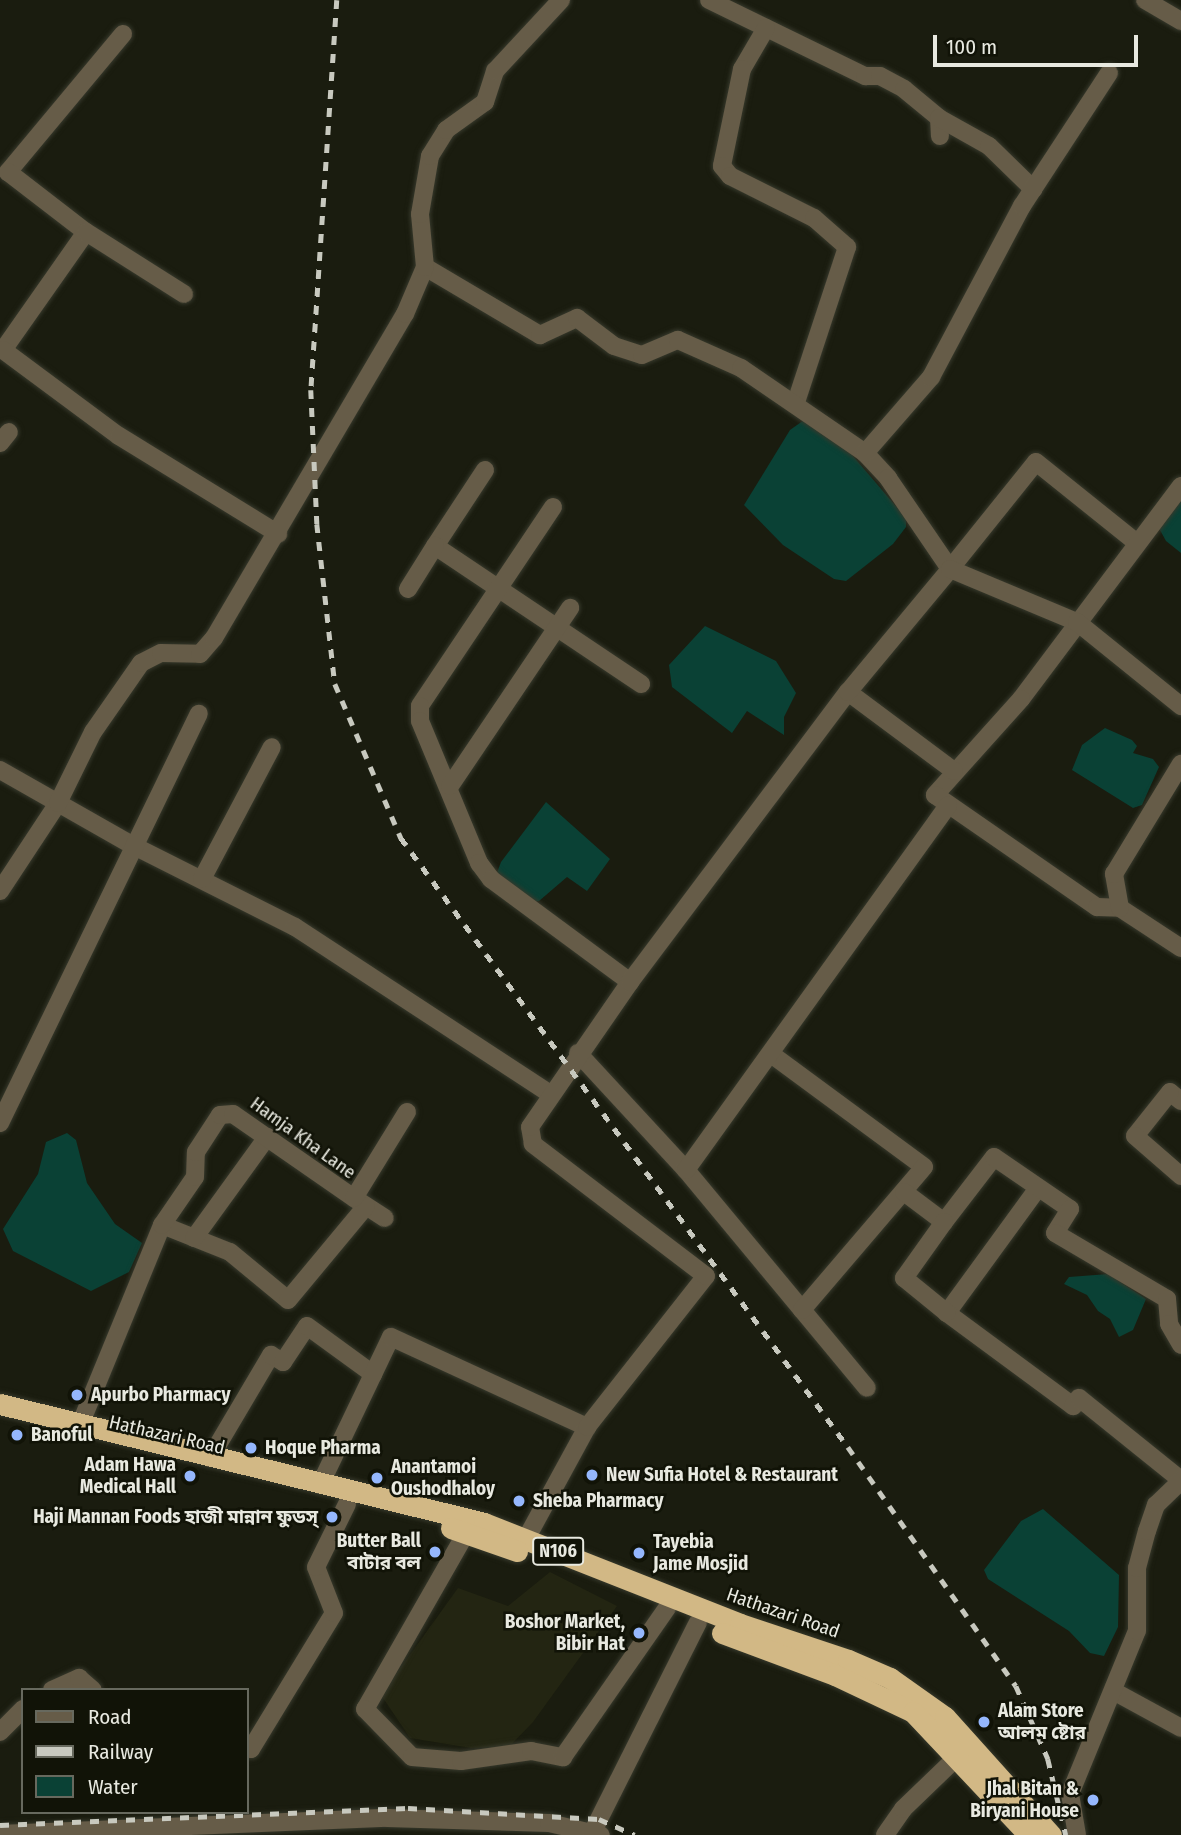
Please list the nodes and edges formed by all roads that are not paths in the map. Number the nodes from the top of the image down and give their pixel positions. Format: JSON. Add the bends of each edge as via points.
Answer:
{"nodes":[{"id":1,"x":561,"y":0,"type":"edge"},
{"id":2,"x":709,"y":0,"type":"edge"},
{"id":3,"x":1145,"y":0,"type":"edge"},
{"id":4,"x":1181,"y":21,"type":"edge"},
{"id":5,"x":766,"y":28,"type":"junction"},
{"id":6,"x":123,"y":34,"type":"dead end"},
{"id":7,"x":1109,"y":73,"type":"dead end"},
{"id":8,"x":1033,"y":189,"type":"junction"},
{"id":9,"x":86,"y":232,"type":"junction"},
{"id":10,"x":425,"y":267,"type":"junction"},
{"id":11,"x":184,"y":294,"type":"dead end"},
{"id":12,"x":796,"y":402,"type":"junction"},
{"id":13,"x":865,"y":453,"type":"junction"},
{"id":14,"x":485,"y":470,"type":"dead end"},
{"id":15,"x":1181,"y":486,"type":"edge"},
{"id":16,"x":553,"y":507,"type":"dead end"},
{"id":17,"x":278,"y":534,"type":"junction"},
{"id":18,"x":1137,"y":544,"type":"junction"},
{"id":19,"x":435,"y":546,"type":"junction"},
{"id":20,"x":950,"y":569,"type":"junction"},
{"id":21,"x":496,"y":587,"type":"junction"},
{"id":22,"x":408,"y":589,"type":"dead end"},
{"id":23,"x":570,"y":608,"type":"dead end"},
{"id":24,"x":1077,"y":622,"type":"junction"},
{"id":25,"x":558,"y":625,"type":"junction"},
{"id":26,"x":640,"y":684,"type":"dead end"},
{"id":27,"x":848,"y":692,"type":"junction"},
{"id":28,"x":1181,"y":706,"type":"edge"},
{"id":29,"x":199,"y":714,"type":"dead end"},
{"id":30,"x":272,"y":747,"type":"dead end"},
{"id":31,"x":1181,"y":766,"type":"edge"},
{"id":32,"x":0,"y":770,"type":"edge"},
{"id":33,"x":954,"y":771,"type":"junction"},
{"id":34,"x":450,"y":786,"type":"junction"},
{"id":35,"x":58,"y":803,"type":"junction"},
{"id":36,"x":948,"y":805,"type":"junction"},
{"id":37,"x":134,"y":846,"type":"junction"},
{"id":38,"x":202,"y":879,"type":"junction"},
{"id":39,"x":0,"y":891,"type":"edge"},
{"id":40,"x":1120,"y":908,"type":"junction"},
{"id":41,"x":1181,"y":948,"type":"edge"},
{"id":42,"x":630,"y":982,"type":"junction"},
{"id":43,"x":578,"y":1053,"type":"junction"},
{"id":44,"x":771,"y":1054,"type":"junction"},
{"id":45,"x":549,"y":1093,"type":"junction"},
{"id":46,"x":1181,"y":1101,"type":"edge"},
{"id":47,"x":407,"y":1112,"type":"dead end"},
{"id":48,"x":1,"y":1121,"type":"edge"},
{"id":49,"x":267,"y":1137,"type":"junction"},
{"id":50,"x":686,"y":1170,"type":"junction"},
{"id":51,"x":1181,"y":1176,"type":"edge"},
{"id":52,"x":1038,"y":1188,"type":"junction"},
{"id":53,"x":904,"y":1192,"type":"junction"},
{"id":54,"x":360,"y":1202,"type":"junction"},
{"id":55,"x":386,"y":1218,"type":"dead end"},
{"id":56,"x":944,"y":1223,"type":"junction"},
{"id":57,"x":162,"y":1225,"type":"junction"},
{"id":58,"x":194,"y":1238,"type":"junction"},
{"id":59,"x":802,"y":1310,"type":"junction"},
{"id":60,"x":947,"y":1313,"type":"junction"},
{"id":61,"x":1181,"y":1345,"type":"edge"},
{"id":62,"x":373,"y":1374,"type":"junction"},
{"id":63,"x":867,"y":1388,"type":"dead end"},
{"id":64,"x":0,"y":1404,"type":"edge"},
{"id":65,"x":0,"y":1418,"type":"edge"},
{"id":66,"x":80,"y":1426,"type":"junction"},
{"id":67,"x":587,"y":1427,"type":"junction"},
{"id":68,"x":210,"y":1458,"type":"junction"},
{"id":69,"x":1181,"y":1481,"type":"edge"},
{"id":70,"x":320,"y":1485,"type":"junction"},
{"id":71,"x":347,"y":1504,"type":"junction"},
{"id":72,"x":466,"y":1533,"type":"junction"},
{"id":73,"x":526,"y":1539,"type":"junction"},
{"id":74,"x":667,"y":1608,"type":"junction"},
{"id":75,"x":698,"y":1622,"type":"junction"},
{"id":76,"x":56,"y":1688,"type":"edge"},
{"id":77,"x":91,"y":1688,"type":"edge"},
{"id":78,"x":1115,"y":1692,"type":"junction"},
{"id":79,"x":21,"y":1711,"type":"edge"},
{"id":80,"x":1181,"y":1728,"type":"edge"},
{"id":81,"x":0,"y":1732,"type":"edge"},
{"id":82,"x":248,"y":1747,"type":"edge"},
{"id":83,"x":957,"y":1757,"type":"junction"},
{"id":84,"x":0,"y":1834,"type":"edge"},
{"id":85,"x":595,"y":1834,"type":"edge"},
{"id":86,"x":885,"y":1835,"type":"edge"},
{"id":87,"x":1029,"y":1835,"type":"edge"},
{"id":88,"x":1051,"y":1835,"type":"edge"},
{"id":89,"x":1077,"y":1835,"type":"edge"}],
"edges":[{"from":1,"to":10,"type":"street","via":[[495,71],[485,102],[446,130],[430,156],[420,214]]},
{"from":2,"to":5,"type":"street"},
{"from":3,"to":4,"type":"street"},
{"from":5,"to":8,"type":"street","via":[[865,76],[880,76],[927,104],[939,127],[989,146]]},
{"from":5,"to":12,"type":"street","via":[[742,69],[722,166],[730,176],[814,218],[847,247]]},
{"from":6,"to":9,"type":"street","via":[[8,172]]},
{"from":7,"to":8,"type":"street"},
{"from":8,"to":13,"type":"street","via":[[931,377]]},
{"from":9,"to":11,"type":"street"},
{"from":9,"to":17,"type":"street","via":[[3,350],[119,436]]},
{"from":10,"to":12,"type":"street","via":[[540,335],[572,318],[614,346],[642,355],[678,340],[741,368]]},
{"from":10,"to":17,"type":"street","via":[[405,314]]},
{"from":12,"to":13,"type":"street"},
{"from":13,"to":20,"type":"street","via":[[888,478]]},
{"from":14,"to":19,"type":"street"},
{"from":15,"to":18,"type":"street"},
{"from":16,"to":21,"type":"street"},
{"from":17,"to":35,"type":"street","via":[[200,654],[161,653],[141,663],[93,732]]},
{"from":18,"to":20,"type":"street","via":[[1036,462]]},
{"from":18,"to":24,"type":"street"},
{"from":19,"to":21,"type":"street"},
{"from":19,"to":22,"type":"street"},
{"from":20,"to":24,"type":"street"},
{"from":20,"to":27,"type":"street"},
{"from":21,"to":25,"type":"street"},
{"from":21,"to":34,"type":"street","via":[[420,706],[420,721]]},
{"from":23,"to":25,"type":"street"},
{"from":24,"to":28,"type":"street"},
{"from":24,"to":33,"type":"street","via":[[1021,699]]},
{"from":25,"to":26,"type":"street"},
{"from":25,"to":34,"type":"street"},
{"from":27,"to":33,"type":"street"},
{"from":27,"to":42,"type":"street"},
{"from":29,"to":37,"type":"street"},
{"from":30,"to":38,"type":"street"},
{"from":31,"to":40,"type":"street","via":[[1114,874]]},
{"from":32,"to":35,"type":"street"},
{"from":33,"to":36,"type":"street","via":[[935,795]]},
{"from":34,"to":42,"type":"street","via":[[479,863],[491,879]]},
{"from":35,"to":37,"type":"street"},
{"from":35,"to":39,"type":"street"},
{"from":36,"to":40,"type":"street","via":[[1097,907]]},
{"from":36,"to":44,"type":"street"},
{"from":37,"to":38,"type":"street"},
{"from":37,"to":48,"type":"street"},
{"from":38,"to":45,"type":"street","via":[[295,927]]},
{"from":40,"to":41,"type":"street"},
{"from":42,"to":43,"type":"street"},
{"from":43,"to":45,"type":"street"},
{"from":43,"to":50,"type":"street"},
{"from":44,"to":50,"type":"street"},
{"from":44,"to":53,"type":"street","via":[[924,1167]]},
{"from":45,"to":67,"type":"street","via":[[530,1127],[533,1144],[706,1276]]},
{"from":46,"to":51,"type":"street","via":[[1170,1092],[1135,1136]]},
{"from":47,"to":54,"type":"street","name":"Hamja Kha Lane"},
{"from":49,"to":54,"type":"street","name":"Hamja Kha Lane"},
{"from":49,"to":57,"type":"street","name":"Hamja Kha Lane","via":[[228,1111],[220,1115],[196,1152],[195,1177]]},
{"from":49,"to":58,"type":"street"},
{"from":50,"to":59,"type":"street"},
{"from":52,"to":56,"type":"street","via":[[994,1157]]},
{"from":52,"to":60,"type":"street"},
{"from":52,"to":61,"type":"street","via":[[1070,1209],[1055,1233],[1167,1299],[1168,1324]]},
{"from":53,"to":56,"type":"street"},
{"from":53,"to":59,"type":"street"},
{"from":54,"to":55,"type":"street"},
{"from":54,"to":58,"type":"street","via":[[288,1300],[230,1252]]},
{"from":56,"to":60,"type":"street","via":[[904,1278]]},
{"from":57,"to":58,"type":"street"},
{"from":57,"to":66,"type":"street","name":"Hamja Kha Lane"},
{"from":59,"to":63,"type":"street"},
{"from":60,"to":69,"type":"street","via":[[1073,1406],[1079,1398]]},
{"from":62,"to":67,"type":"street","via":[[391,1337]]},
{"from":62,"to":68,"type":"street","via":[[307,1326],[284,1362],[271,1355]]},
{"from":62,"to":70,"type":"street"},
{"from":64,"to":66,"type":"highway","name":"Hathazari Road","number":"N106"},
{"from":65,"to":71,"type":"highway","name":"Hathazari Road","number":"N106"},
{"from":66,"to":68,"type":"highway","name":"Hathazari Road","number":"N106"},
{"from":67,"to":73,"type":"street"},
{"from":68,"to":70,"type":"highway","name":"Hathazari Road","number":"N106"},
{"from":69,"to":78,"type":"street","via":[[1156,1505],[1137,1567],[1136,1631]]},
{"from":70,"to":73,"type":"highway","name":"Hathazari Road","number":"N106","via":[[432,1509]]},
{"from":71,"to":72,"type":"highway","name":"Hathazari Road","number":"N106"},
{"from":71,"to":82,"type":"street","via":[[316,1567],[334,1613],[251,1749]]},
{"from":72,"to":74,"type":"highway","name":"Hathazari Road","number":"N106"},
{"from":72,"to":74,"type":"street","via":[[365,1709],[412,1757],[461,1761],[531,1751],[563,1757]]},
{"from":73,"to":88,"type":"highway","name":"Hathazari Road","number":"N106","via":[[890,1678],[945,1717]]},
{"from":74,"to":75,"type":"highway","name":"Hathazari Road","number":"N106"},
{"from":75,"to":83,"type":"highway","name":"Hathazari Road","number":"N106","via":[[835,1675],[914,1712]]},
{"from":75,"to":85,"type":"street"},
{"from":76,"to":77,"type":"street","via":[[79,1678]]},
{"from":78,"to":80,"type":"street"},
{"from":78,"to":89,"type":"street","via":[[1070,1794]]},
{"from":79,"to":81,"type":"street"},
{"from":83,"to":86,"type":"street","via":[[903,1809]]},
{"from":83,"to":87,"type":"highway","name":"Hathazari Road","number":"N106"},
{"from":84,"to":85,"type":"street","via":[[387,1818],[502,1820]]}]}
